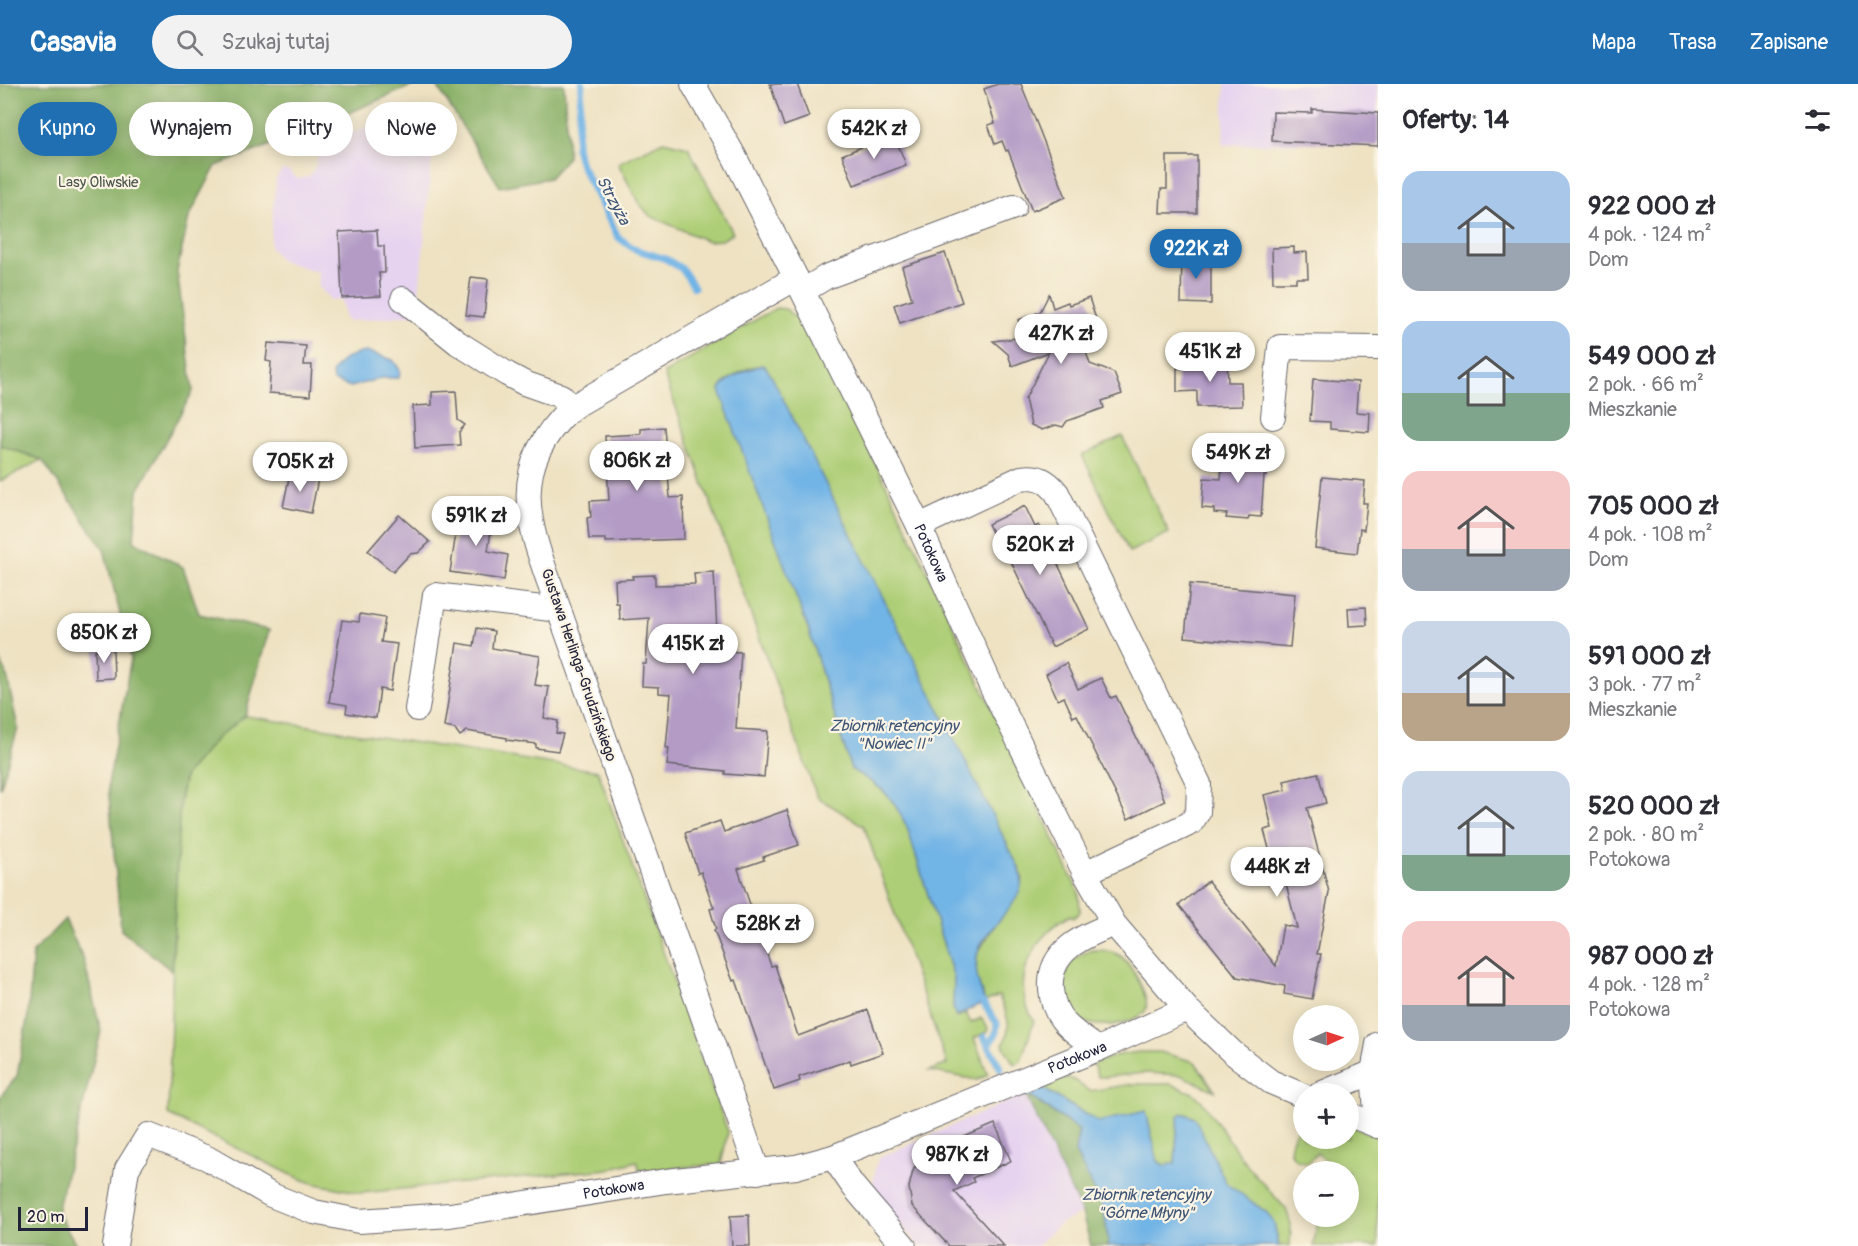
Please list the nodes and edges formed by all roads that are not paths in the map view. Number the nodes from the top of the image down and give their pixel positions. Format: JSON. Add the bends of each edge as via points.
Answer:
{"nodes":[{"id":1,"x":693,"y":84,"type":"edge"},
{"id":2,"x":1014,"y":207,"type":"dead end"},
{"id":3,"x":800,"y":285,"type":"junction"},
{"id":4,"x":403,"y":299,"type":"dead end"},
{"id":5,"x":1378,"y":348,"type":"edge"},
{"id":6,"x":571,"y":408,"type":"junction"},
{"id":7,"x":1273,"y":417,"type":"dead end"},
{"id":8,"x":919,"y":526,"type":"junction"},
{"id":9,"x":559,"y":610,"type":"junction"},
{"id":10,"x":417,"y":709,"type":"dead end"},
{"id":11,"x":1085,"y":873,"type":"junction"},
{"id":12,"x":1114,"y":924,"type":"junction"},
{"id":13,"x":1187,"y":1009,"type":"junction"},
{"id":14,"x":1378,"y":1044,"type":"edge"},
{"id":15,"x":1098,"y":1049,"type":"junction"},
{"id":16,"x":1372,"y":1072,"type":"junction"},
{"id":17,"x":1346,"y":1083,"type":"edge"},
{"id":18,"x":1293,"y":1091,"type":"edge"},
{"id":19,"x":1359,"y":1118,"type":"edge"},
{"id":20,"x":1378,"y":1126,"type":"edge"},
{"id":21,"x":833,"y":1157,"type":"junction"},
{"id":22,"x":758,"y":1172,"type":"junction"},
{"id":23,"x":115,"y":1246,"type":"edge"},
{"id":24,"x":904,"y":1246,"type":"edge"}],
"edges":[{"from":1,"to":3,"type":"street","name":"Potokowa"},
{"from":2,"to":3,"type":"street","name":"Gustawa Herlinga-Grudzińskiego"},
{"from":3,"to":6,"type":"street","name":"Gustawa Herlinga-Grudzińskiego"},
{"from":3,"to":8,"type":"street","name":"Potokowa"},
{"from":4,"to":6,"type":"street","via":[[458,343],[524,383],[561,396]]},
{"from":5,"to":7,"type":"street","via":[[1280,347]]},
{"from":6,"to":9,"type":"street","name":"Gustawa Herlinga-Grudzińskiego","via":[[559,419],[539,451],[527,500]]},
{"from":8,"to":11,"type":"street","name":"Potokowa","via":[[990,684]]},
{"from":8,"to":11,"type":"street","via":[[1021,478],[1032,476],[1051,485],[1199,784],[1198,812],[1191,823]]},
{"from":9,"to":10,"type":"street","via":[[435,595]]},
{"from":9,"to":22,"type":"street","name":"Gustawa Herlinga-Grudzińskiego"},
{"from":11,"to":12,"type":"street","name":"Potokowa"},
{"from":12,"to":13,"type":"street","name":"Potokowa"},
{"from":12,"to":15,"type":"street","via":[[1079,939],[1062,952],[1050,979],[1056,1012]]},
{"from":13,"to":15,"type":"street","name":"Potokowa"},
{"from":13,"to":18,"type":"street","name":"Potokowa","via":[[1252,1068]]},
{"from":14,"to":16,"type":"street"},
{"from":15,"to":21,"type":"street","name":"Potokowa"},
{"from":16,"to":17,"type":"street"},
{"from":16,"to":20,"type":"street"},
{"from":19,"to":20,"type":"street"},
{"from":21,"to":22,"type":"street","name":"Potokowa"},
{"from":21,"to":24,"type":"street"},
{"from":22,"to":23,"type":"street","name":"Potokowa","via":[[666,1181],[450,1215],[359,1221],[314,1212],[271,1195],[207,1158],[148,1135],[127,1169]]}]}
